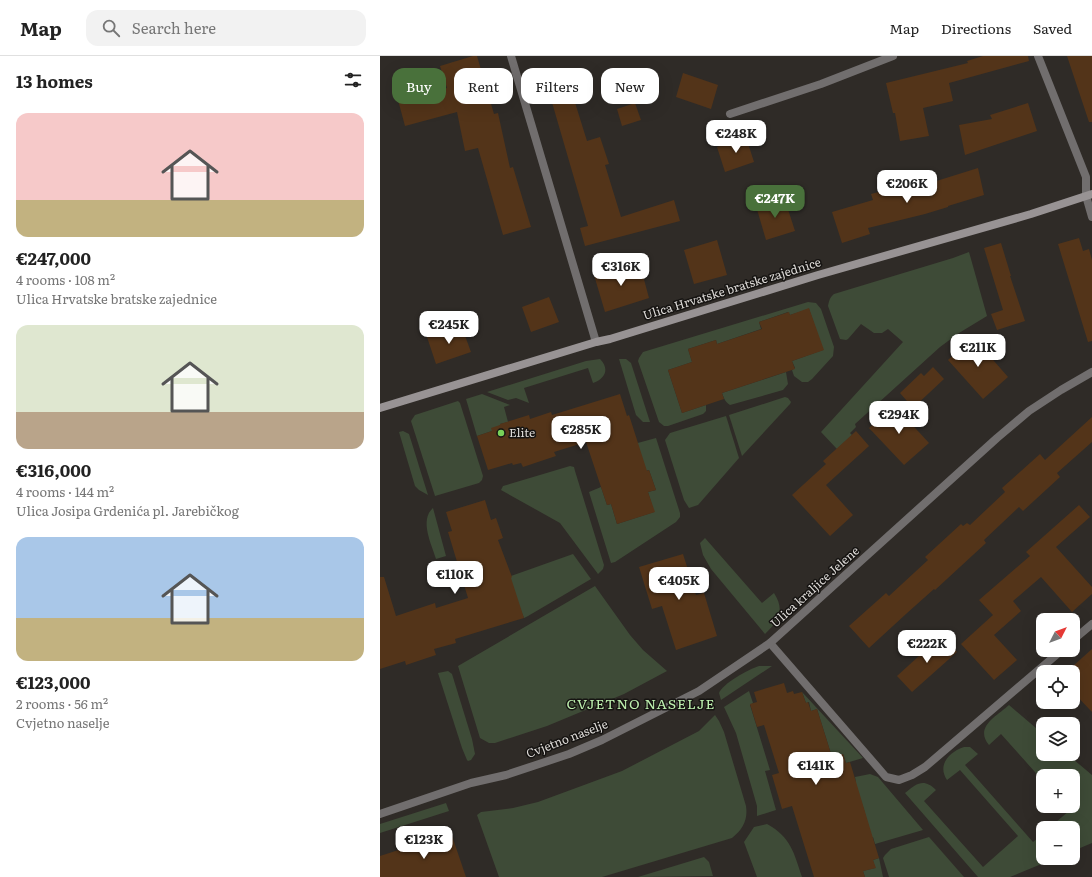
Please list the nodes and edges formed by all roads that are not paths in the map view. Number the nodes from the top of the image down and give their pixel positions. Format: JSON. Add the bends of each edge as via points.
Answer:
{"nodes":[{"id":1,"x":511,"y":56,"type":"edge"},
{"id":2,"x":893,"y":56,"type":"edge"},
{"id":3,"x":1038,"y":56,"type":"edge"},
{"id":4,"x":730,"y":114,"type":"dead end"},
{"id":5,"x":1089,"y":195,"type":"edge"},
{"id":6,"x":1092,"y":217,"type":"edge"},
{"id":7,"x":596,"y":342,"type":"junction"},
{"id":8,"x":1092,"y":372,"type":"edge"},
{"id":9,"x":380,"y":408,"type":"edge"},
{"id":10,"x":1092,"y":624,"type":"edge"},
{"id":11,"x":1080,"y":634,"type":"edge"},
{"id":12,"x":770,"y":643,"type":"junction"},
{"id":13,"x":1054,"y":657,"type":"edge"},
{"id":14,"x":380,"y":814,"type":"edge"}],
"edges":[{"from":1,"to":7,"type":"street"},
{"from":2,"to":4,"type":"street","via":[[821,84]]},
{"from":3,"to":5,"type":"street","via":[[1086,177]]},
{"from":5,"to":6,"type":"street"},
{"from":5,"to":7,"type":"street","name":"Ulica Hrvatske bratske zajednice"},
{"from":7,"to":9,"type":"street","name":"Ulica Hrvatske bratske zajednice"},
{"from":8,"to":12,"type":"street","name":"Ulica kraljice Jelene","via":[[1030,411],[997,438]]},
{"from":10,"to":11,"type":"street"},
{"from":12,"to":13,"type":"street","name":"Ulica kraljice Jelene","via":[[886,777],[899,780],[925,767]]},
{"from":12,"to":14,"type":"street","name":"Cvjetno naselje","via":[[700,691],[602,740],[506,775],[471,783]]}]}
